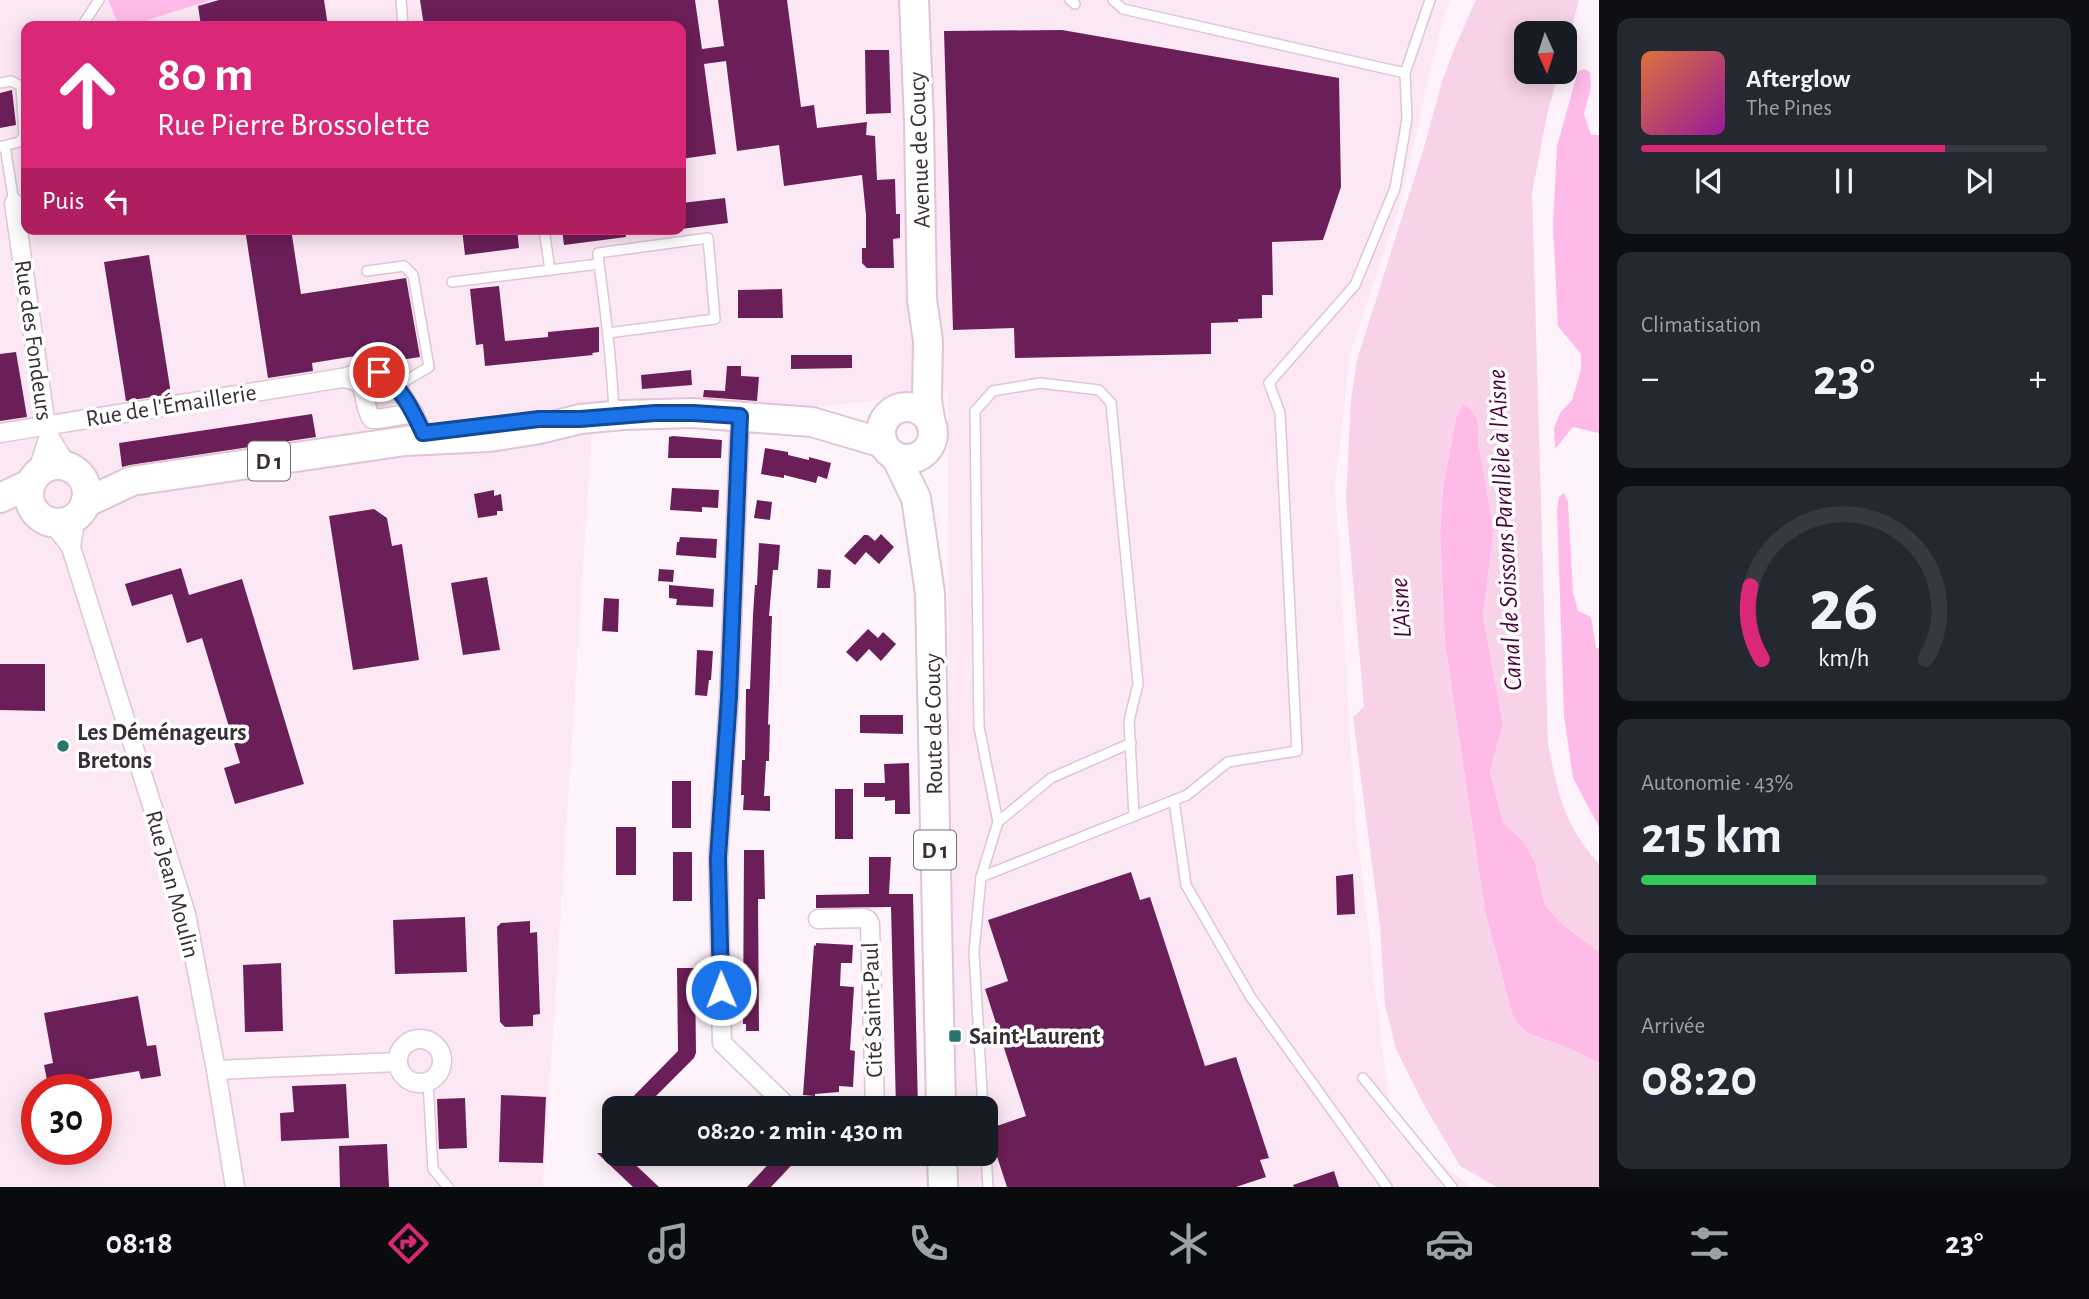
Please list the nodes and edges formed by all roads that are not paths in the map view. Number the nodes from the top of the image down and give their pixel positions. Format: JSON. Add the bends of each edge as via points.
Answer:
{"nodes":[{"id":1,"x":99,"y":0,"type":"edge"},
{"id":2,"x":401,"y":0,"type":"edge"},
{"id":3,"x":914,"y":0,"type":"edge"},
{"id":4,"x":1113,"y":0,"type":"edge"},
{"id":5,"x":1430,"y":0,"type":"edge"},
{"id":6,"x":85,"y":21,"type":"edge"},
{"id":7,"x":403,"y":21,"type":"edge"},
{"id":8,"x":1405,"y":73,"type":"junction"},
{"id":9,"x":0,"y":83,"type":"edge"},
{"id":10,"x":21,"y":86,"type":"edge"},
{"id":11,"x":21,"y":140,"type":"edge"},
{"id":12,"x":2,"y":146,"type":"edge"},
{"id":13,"x":13,"y":203,"type":"edge"},
{"id":14,"x":545,"y":235,"type":"edge"},
{"id":15,"x":599,"y":264,"type":"junction"},
{"id":16,"x":550,"y":270,"type":"junction"},
{"id":17,"x":367,"y":271,"type":"dead end"},
{"id":18,"x":452,"y":282,"type":"dead end"},
{"id":19,"x":922,"y":300,"type":"junction"},
{"id":20,"x":608,"y":333,"type":"junction"},
{"id":21,"x":342,"y":378,"type":"junction"},
{"id":22,"x":395,"y":387,"type":"junction"},
{"id":23,"x":614,"y":415,"type":"junction"},
{"id":24,"x":740,"y":416,"type":"junction"},
{"id":25,"x":930,"y":419,"type":"junction"},
{"id":26,"x":414,"y":429,"type":"junction"},
{"id":27,"x":47,"y":431,"type":"junction"},
{"id":28,"x":891,"y":432,"type":"junction"},
{"id":29,"x":0,"y":433,"type":"edge"},
{"id":30,"x":928,"y":449,"type":"junction"},
{"id":31,"x":58,"y":494,"type":"junction"},
{"id":32,"x":0,"y":499,"type":"edge"},
{"id":33,"x":0,"y":507,"type":"edge"},
{"id":34,"x":930,"y":593,"type":"junction"},
{"id":35,"x":1131,"y":743,"type":"junction"},
{"id":36,"x":1174,"y":800,"type":"junction"},
{"id":37,"x":1134,"y":816,"type":"junction"},
{"id":38,"x":998,"y":822,"type":"junction"},
{"id":39,"x":981,"y":877,"type":"junction"},
{"id":40,"x":818,"y":919,"type":"dead end"},
{"id":41,"x":398,"y":1062,"type":"junction"},
{"id":42,"x":216,"y":1070,"type":"junction"},
{"id":43,"x":1363,"y":1078,"type":"dead end"},
{"id":44,"x":428,"y":1082,"type":"junction"},
{"id":45,"x":777,"y":1096,"type":"edge"},
{"id":46,"x":875,"y":1096,"type":"edge"},
{"id":47,"x":941,"y":1096,"type":"edge"},
{"id":48,"x":982,"y":1096,"type":"edge"},
{"id":49,"x":942,"y":1166,"type":"edge"},
{"id":50,"x":987,"y":1166,"type":"edge"},
{"id":51,"x":235,"y":1187,"type":"edge"},
{"id":52,"x":448,"y":1187,"type":"edge"},
{"id":53,"x":943,"y":1187,"type":"edge"},
{"id":54,"x":988,"y":1187,"type":"edge"},
{"id":55,"x":1387,"y":1187,"type":"edge"},
{"id":56,"x":1452,"y":1187,"type":"edge"}],
"edges":[{"from":1,"to":6,"type":"lane"},
{"from":2,"to":7,"type":"lane"},
{"from":3,"to":19,"type":"main road","name":"Avenue de Coucy"},
{"from":4,"to":8,"type":"lane","via":[[1123,9]]},
{"from":5,"to":8,"type":"lane"},
{"from":8,"to":36,"type":"lane","via":[[1407,119],[1395,188],[1355,285],[1269,383],[1280,413],[1297,751],[1228,762]]},
{"from":9,"to":10,"type":"lane","via":[[11,81]]},
{"from":11,"to":12,"type":"lane"},
{"from":12,"to":13,"type":"lane"},
{"from":13,"to":27,"type":"street","name":"Rue des Fondeurs"},
{"from":14,"to":16,"type":"lane"},
{"from":15,"to":16,"type":"lane"},
{"from":15,"to":20,"type":"lane"},
{"from":15,"to":20,"type":"lane","via":[[598,253],[708,239],[715,319]]},
{"from":16,"to":18,"type":"lane"},
{"from":17,"to":22,"type":"lane","via":[[404,266],[413,275],[429,367]]},
{"from":19,"to":25,"type":"main road","name":"Avenue de Coucy"},
{"from":19,"to":28,"type":"main road","name":"Avenue de Coucy","via":[[916,371]]},
{"from":20,"to":23,"type":"lane"},
{"from":21,"to":22,"type":"street","name":"Rue de l'Émaillerie","via":[[379,372]]},
{"from":21,"to":26,"type":"street","via":[[361,386],[372,419]]},
{"from":21,"to":27,"type":"street","name":"Rue de l'Émaillerie"},
{"from":22,"to":26,"type":"street","name":"Rue de l'Émaillerie"},
{"from":23,"to":24,"type":"main road","number":"D 1"},
{"from":23,"to":26,"type":"main road","number":"D 1","via":[[489,437]]},
{"from":24,"to":28,"type":"main road","number":"D 1"},
{"from":24,"to":45,"type":"street","via":[[718,858],[722,1043]]},
{"from":25,"to":28,"type":"main road","via":[[917,408]]},
{"from":25,"to":30,"type":"main road","via":[[934,434]]},
{"from":26,"to":31,"type":"main road","number":"D 1"},
{"from":27,"to":29,"type":"street","name":"Rue de l'Émaillerie"},
{"from":27,"to":31,"type":"street","name":"Rue Jean Moulin"},
{"from":27,"to":31,"type":"street"},
{"from":28,"to":30,"type":"main road","via":[[905,459]]},
{"from":28,"to":34,"type":"main road","name":"Route de Coucy","via":[[916,498]]},
{"from":30,"to":34,"type":"main road","name":"Route de Coucy","via":[[926,470],[936,527]]},
{"from":31,"to":32,"type":"main road","number":"D 1"},
{"from":31,"to":33,"type":"main road"},
{"from":31,"to":42,"type":"street","name":"Rue Jean Moulin","via":[[186,914]]},
{"from":34,"to":47,"type":"main road","name":"Route de Coucy","number":"D 1"},
{"from":35,"to":37,"type":"lane"},
{"from":35,"to":38,"type":"lane","via":[[1051,778]]},
{"from":35,"to":38,"type":"lane","via":[[1129,721],[1138,684],[1111,403],[1099,390],[1040,383],[993,391],[975,411],[979,727]]},
{"from":36,"to":37,"type":"lane"},
{"from":36,"to":55,"type":"lane","via":[[1186,886],[1250,996]]},
{"from":37,"to":39,"type":"lane"},
{"from":38,"to":39,"type":"lane"},
{"from":39,"to":48,"type":"lane","via":[[974,952]]},
{"from":40,"to":46,"type":"street","name":"Cité Saint-Paul","via":[[864,918],[870,924]]},
{"from":41,"to":42,"type":"street"},
{"from":41,"to":44,"type":"street","via":[[408,1079]]},
{"from":41,"to":44,"type":"street","via":[[408,1042],[423,1039],[436,1045],[442,1059],[439,1073]]},
{"from":42,"to":51,"type":"street","name":"Rue Jean Moulin"},
{"from":43,"to":56,"type":"lane"},
{"from":44,"to":52,"type":"lane","via":[[433,1169]]},
{"from":49,"to":53,"type":"main road"},
{"from":50,"to":54,"type":"lane"}]}
